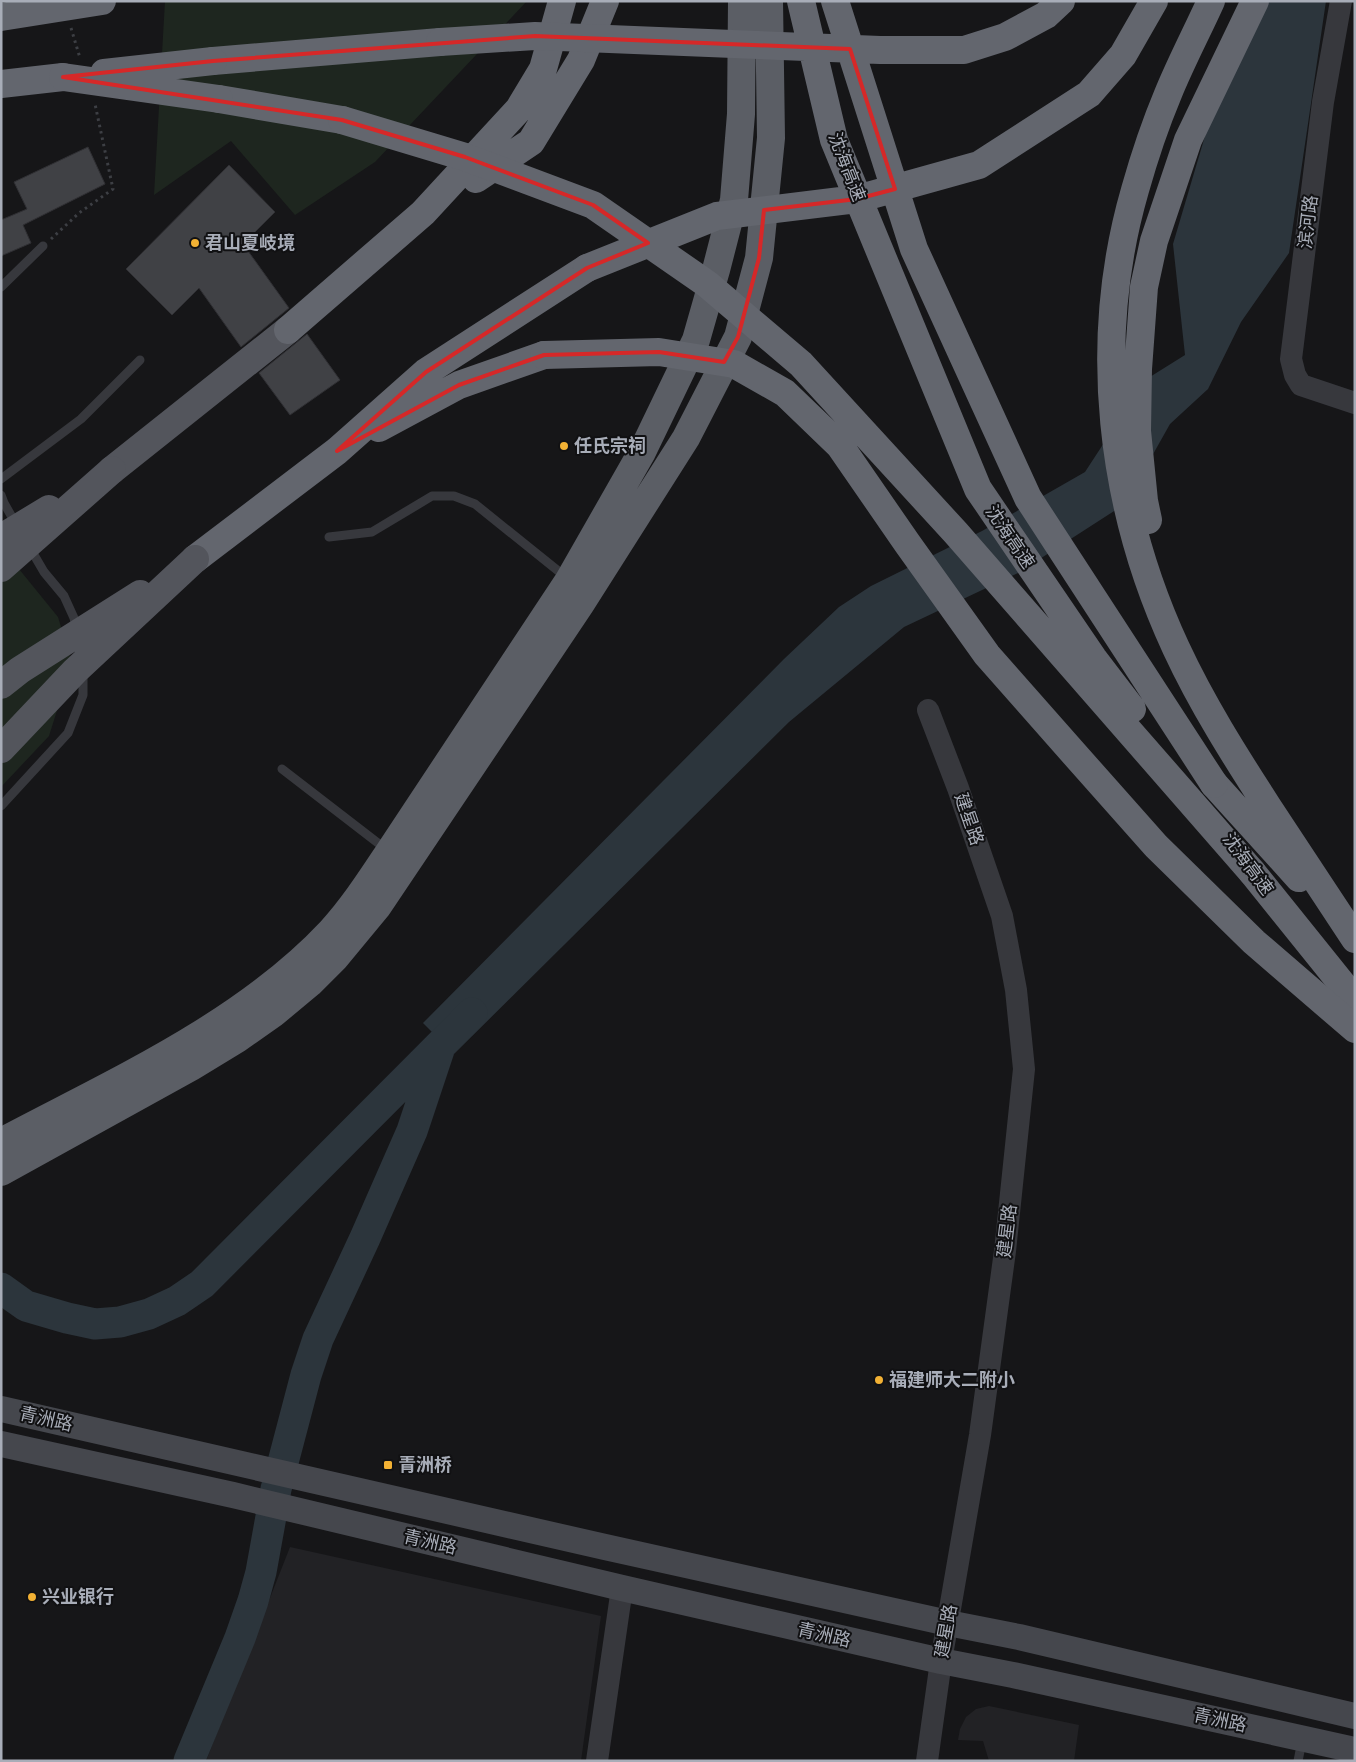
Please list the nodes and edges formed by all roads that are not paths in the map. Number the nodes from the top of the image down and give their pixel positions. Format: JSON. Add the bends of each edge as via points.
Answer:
{"nodes":[{"id":1,"x":102,"y":1,"type":"edge"},
{"id":2,"x":562,"y":1,"type":"edge"},
{"id":3,"x":605,"y":1,"type":"edge"},
{"id":4,"x":742,"y":1,"type":"edge"},
{"id":5,"x":769,"y":1,"type":"edge"},
{"id":6,"x":801,"y":1,"type":"edge"},
{"id":7,"x":835,"y":1,"type":"edge"},
{"id":8,"x":1061,"y":1,"type":"edge"},
{"id":9,"x":1154,"y":1,"type":"edge"},
{"id":10,"x":1211,"y":1,"type":"edge"},
{"id":11,"x":1255,"y":1,"type":"edge"},
{"id":12,"x":1341,"y":1,"type":"edge"},
{"id":13,"x":1,"y":17,"type":"edge"},
{"id":14,"x":73,"y":71,"type":"junction"},
{"id":15,"x":1,"y":84,"type":"edge"},
{"id":16,"x":423,"y":213,"type":"junction"},
{"id":17,"x":43,"y":246,"type":"road end"},
{"id":18,"x":1,"y":287,"type":"edge"},
{"id":19,"x":288,"y":330,"type":"joint"},
{"id":20,"x":140,"y":360,"type":"dead end"},
{"id":21,"x":1355,"y":403,"type":"edge"},
{"id":22,"x":336,"y":450,"type":"junction"},
{"id":23,"x":112,"y":470,"type":"junction"},
{"id":24,"x":1,"y":478,"type":"edge"},
{"id":25,"x":1,"y":495,"type":"edge"},
{"id":26,"x":329,"y":537,"type":"dead end"},
{"id":27,"x":1,"y":538,"type":"edge"},
{"id":28,"x":195,"y":559,"type":"junction"},
{"id":29,"x":1,"y":568,"type":"edge"},
{"id":30,"x":569,"y":580,"type":"junction"},
{"id":31,"x":1176,"y":649,"type":"junction"},
{"id":32,"x":1,"y":685,"type":"edge"},
{"id":33,"x":928,"y":710,"type":"dead end"},
{"id":34,"x":1,"y":749,"type":"edge"},
{"id":35,"x":282,"y":769,"type":"dead end"},
{"id":36,"x":1,"y":806,"type":"edge"},
{"id":37,"x":389,"y":852,"type":"junction"},
{"id":38,"x":1252,"y":872,"type":"junction"},
{"id":39,"x":1355,"y":940,"type":"edge"},
{"id":40,"x":1355,"y":1000,"type":"edge"},
{"id":41,"x":1355,"y":1029,"type":"edge"},
{"id":42,"x":1,"y":1142,"type":"edge"},
{"id":43,"x":1,"y":1172,"type":"edge"},
{"id":44,"x":1,"y":1409,"type":"edge"},
{"id":45,"x":1,"y":1444,"type":"edge"},
{"id":46,"x":682,"y":1564,"type":"junction"},
{"id":47,"x":622,"y":1588,"type":"junction"},
{"id":48,"x":672,"y":1600,"type":"junction"},
{"id":49,"x":948,"y":1624,"type":"junction"},
{"id":50,"x":941,"y":1661,"type":"junction"},
{"id":51,"x":1355,"y":1716,"type":"edge"},
{"id":52,"x":1300,"y":1750,"type":"edge"},
{"id":53,"x":1355,"y":1750,"type":"edge"},
{"id":54,"x":597,"y":1761,"type":"edge"},
{"id":55,"x":927,"y":1761,"type":"edge"}],
"edges":[{"from":1,"to":13,"type":"highway","bridge":true},
{"from":2,"to":16,"type":"highway","via":[[543,69],[519,110]]},
{"from":3,"to":16,"type":"highway","via":[[581,60],[531,142]]},
{"from":4,"to":30,"type":"highway","via":[[741,114],[734,200],[696,340],[642,452]]},
{"from":5,"to":43,"type":"highway","via":[[771,138],[759,258],[738,337],[686,438],[580,605],[378,906],[310,983],[237,1039]]},
{"from":6,"to":38,"type":"highway","name":"沈海高速","bridge":true,"via":[[834,140],[978,489],[1093,658],[1218,822]]},
{"from":7,"to":39,"type":"highway","name":"沈海高速","bridge":true,"via":[[914,249],[1028,498],[1214,784]]},
{"from":8,"to":14,"type":"highway","bridge":true,"via":[[1046,15],[1005,37],[964,50],[880,50],[535,36]]},
{"from":9,"to":22,"type":"highway","bridge":true,"via":[[1123,55],[1089,94],[979,165],[857,199],[717,216],[587,268],[426,372]]},
{"from":10,"to":31,"type":"highway","via":[[1168,94],[1135,191],[1116,282],[1111,340],[1112,400],[1119,468],[1133,528]]},
{"from":11,"to":31,"type":"highway","via":[[1188,140],[1154,241],[1144,287],[1137,431],[1144,501]]},
{"from":12,"to":21,"type":"street","name":"滨河路","via":[[1323,102],[1291,359],[1301,385]]},
{"from":14,"to":15,"type":"highway"},
{"from":14,"to":38,"type":"highway","bridge":true,"via":[[342,120],[465,156],[593,206],[707,284],[801,364],[956,533]]},
{"from":16,"to":19,"type":"highway"},
{"from":17,"to":18,"type":"lane"},
{"from":19,"to":23,"type":"main road"},
{"from":20,"to":24,"type":"lane","via":[[81,419]]},
{"from":22,"to":28,"type":"highway"},
{"from":22,"to":41,"type":"highway","bridge":true,"via":[[459,385],[544,355],[659,352],[734,364],[785,393],[840,446],[987,654],[1077,757],[1156,846],[1254,942]]},
{"from":23,"to":27,"type":"main road","bridge":true},
{"from":23,"to":29,"type":"main road","bridge":true},
{"from":25,"to":36,"type":"lane","via":[[44,572],[64,596],[74,618],[82,649],[83,695],[68,732]]},
{"from":26,"to":30,"type":"lane","via":[[372,532],[432,496],[454,496],[476,504]]},
{"from":28,"to":32,"type":"main road","bridge":true},
{"from":28,"to":34,"type":"main road","bridge":true,"via":[[75,671]]},
{"from":30,"to":37,"type":"highway"},
{"from":31,"to":39,"type":"highway","via":[[1224,740]]},
{"from":33,"to":49,"type":"street","name":"建星路","via":[[1002,916],[1024,1057],[1004,1261],[980,1435]]},
{"from":35,"to":37,"type":"lane"},
{"from":37,"to":42,"type":"highway","via":[[331,931],[273,984],[181,1046]]},
{"from":38,"to":40,"type":"highway","name":"沈海高速"},
{"from":44,"to":46,"type":"main road","name":"青洲路"},
{"from":45,"to":47,"type":"main road","name":"青洲路"},
{"from":46,"to":48,"type":"main road"},
{"from":46,"to":49,"type":"main road","name":"青洲路"},
{"from":47,"to":48,"type":"main road","name":"青洲路"},
{"from":47,"to":54,"type":"street"},
{"from":48,"to":50,"type":"main road","name":"青洲路"},
{"from":49,"to":50,"type":"street","name":"建星路"},
{"from":49,"to":51,"type":"main road","name":"青洲路","via":[[1019,1637]]},
{"from":50,"to":52,"type":"main road","name":"青洲路","via":[[1013,1675]]},
{"from":50,"to":55,"type":"street","name":"建星路"},
{"from":52,"to":53,"type":"main road","name":"青洲路"}]}
